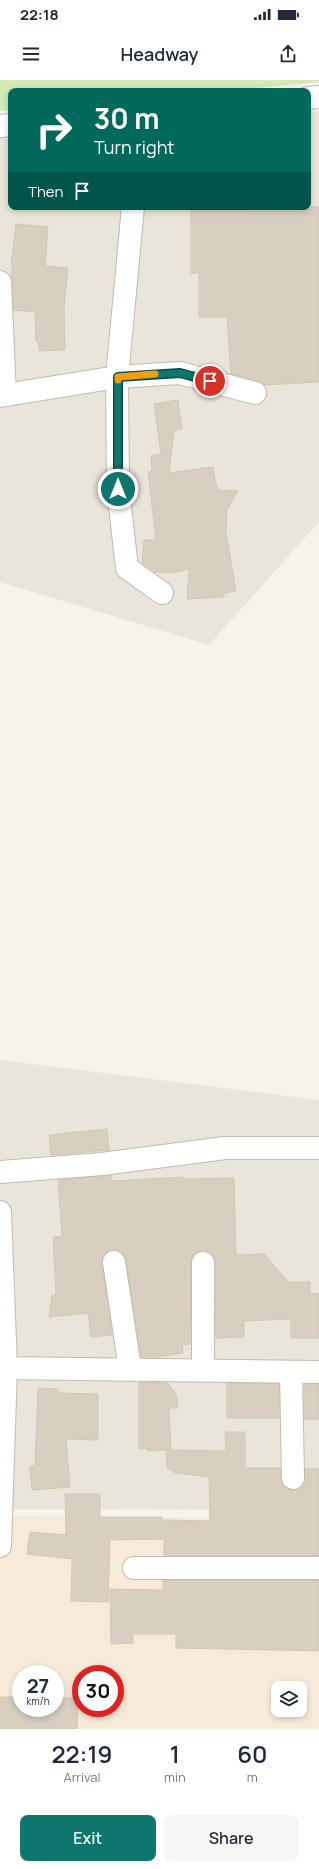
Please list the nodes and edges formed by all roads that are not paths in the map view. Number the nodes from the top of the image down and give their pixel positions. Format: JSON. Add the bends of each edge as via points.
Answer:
{"nodes":[{"id":1,"x":134,"y":210,"type":"edge"},
{"id":2,"x":0,"y":282,"type":"edge"},
{"id":3,"x":118,"y":377,"type":"junction"},
{"id":4,"x":255,"y":393,"type":"dead end"},
{"id":5,"x":3,"y":396,"type":"edge"},
{"id":6,"x":162,"y":593,"type":"dead end"},
{"id":7,"x":319,"y":1148,"type":"edge"},
{"id":8,"x":0,"y":1172,"type":"edge"},
{"id":9,"x":0,"y":1212,"type":"edge"},
{"id":10,"x":114,"y":1262,"type":"dead end"},
{"id":11,"x":203,"y":1263,"type":"dead end"},
{"id":12,"x":3,"y":1368,"type":"edge"},
{"id":13,"x":130,"y":1369,"type":"junction"},
{"id":14,"x":203,"y":1370,"type":"junction"},
{"id":15,"x":291,"y":1372,"type":"junction"},
{"id":16,"x":319,"y":1372,"type":"edge"},
{"id":17,"x":293,"y":1478,"type":"dead end"},
{"id":18,"x":0,"y":1546,"type":"edge"},
{"id":19,"x":134,"y":1568,"type":"dead end"},
{"id":20,"x":319,"y":1568,"type":"edge"}],
"edges":[{"from":1,"to":3,"type":"street"},
{"from":2,"to":5,"type":"street"},
{"from":3,"to":4,"type":"street","via":[[180,373]]},
{"from":3,"to":5,"type":"street"},
{"from":3,"to":6,"type":"street","via":[[118,489],[127,568]]},
{"from":7,"to":8,"type":"street","via":[[225,1148],[102,1164]]},
{"from":9,"to":12,"type":"street"},
{"from":10,"to":13,"type":"street"},
{"from":11,"to":14,"type":"street"},
{"from":12,"to":13,"type":"street"},
{"from":12,"to":18,"type":"street"},
{"from":13,"to":14,"type":"street"},
{"from":14,"to":15,"type":"street"},
{"from":15,"to":16,"type":"street"},
{"from":15,"to":17,"type":"street"},
{"from":19,"to":20,"type":"street"}]}
